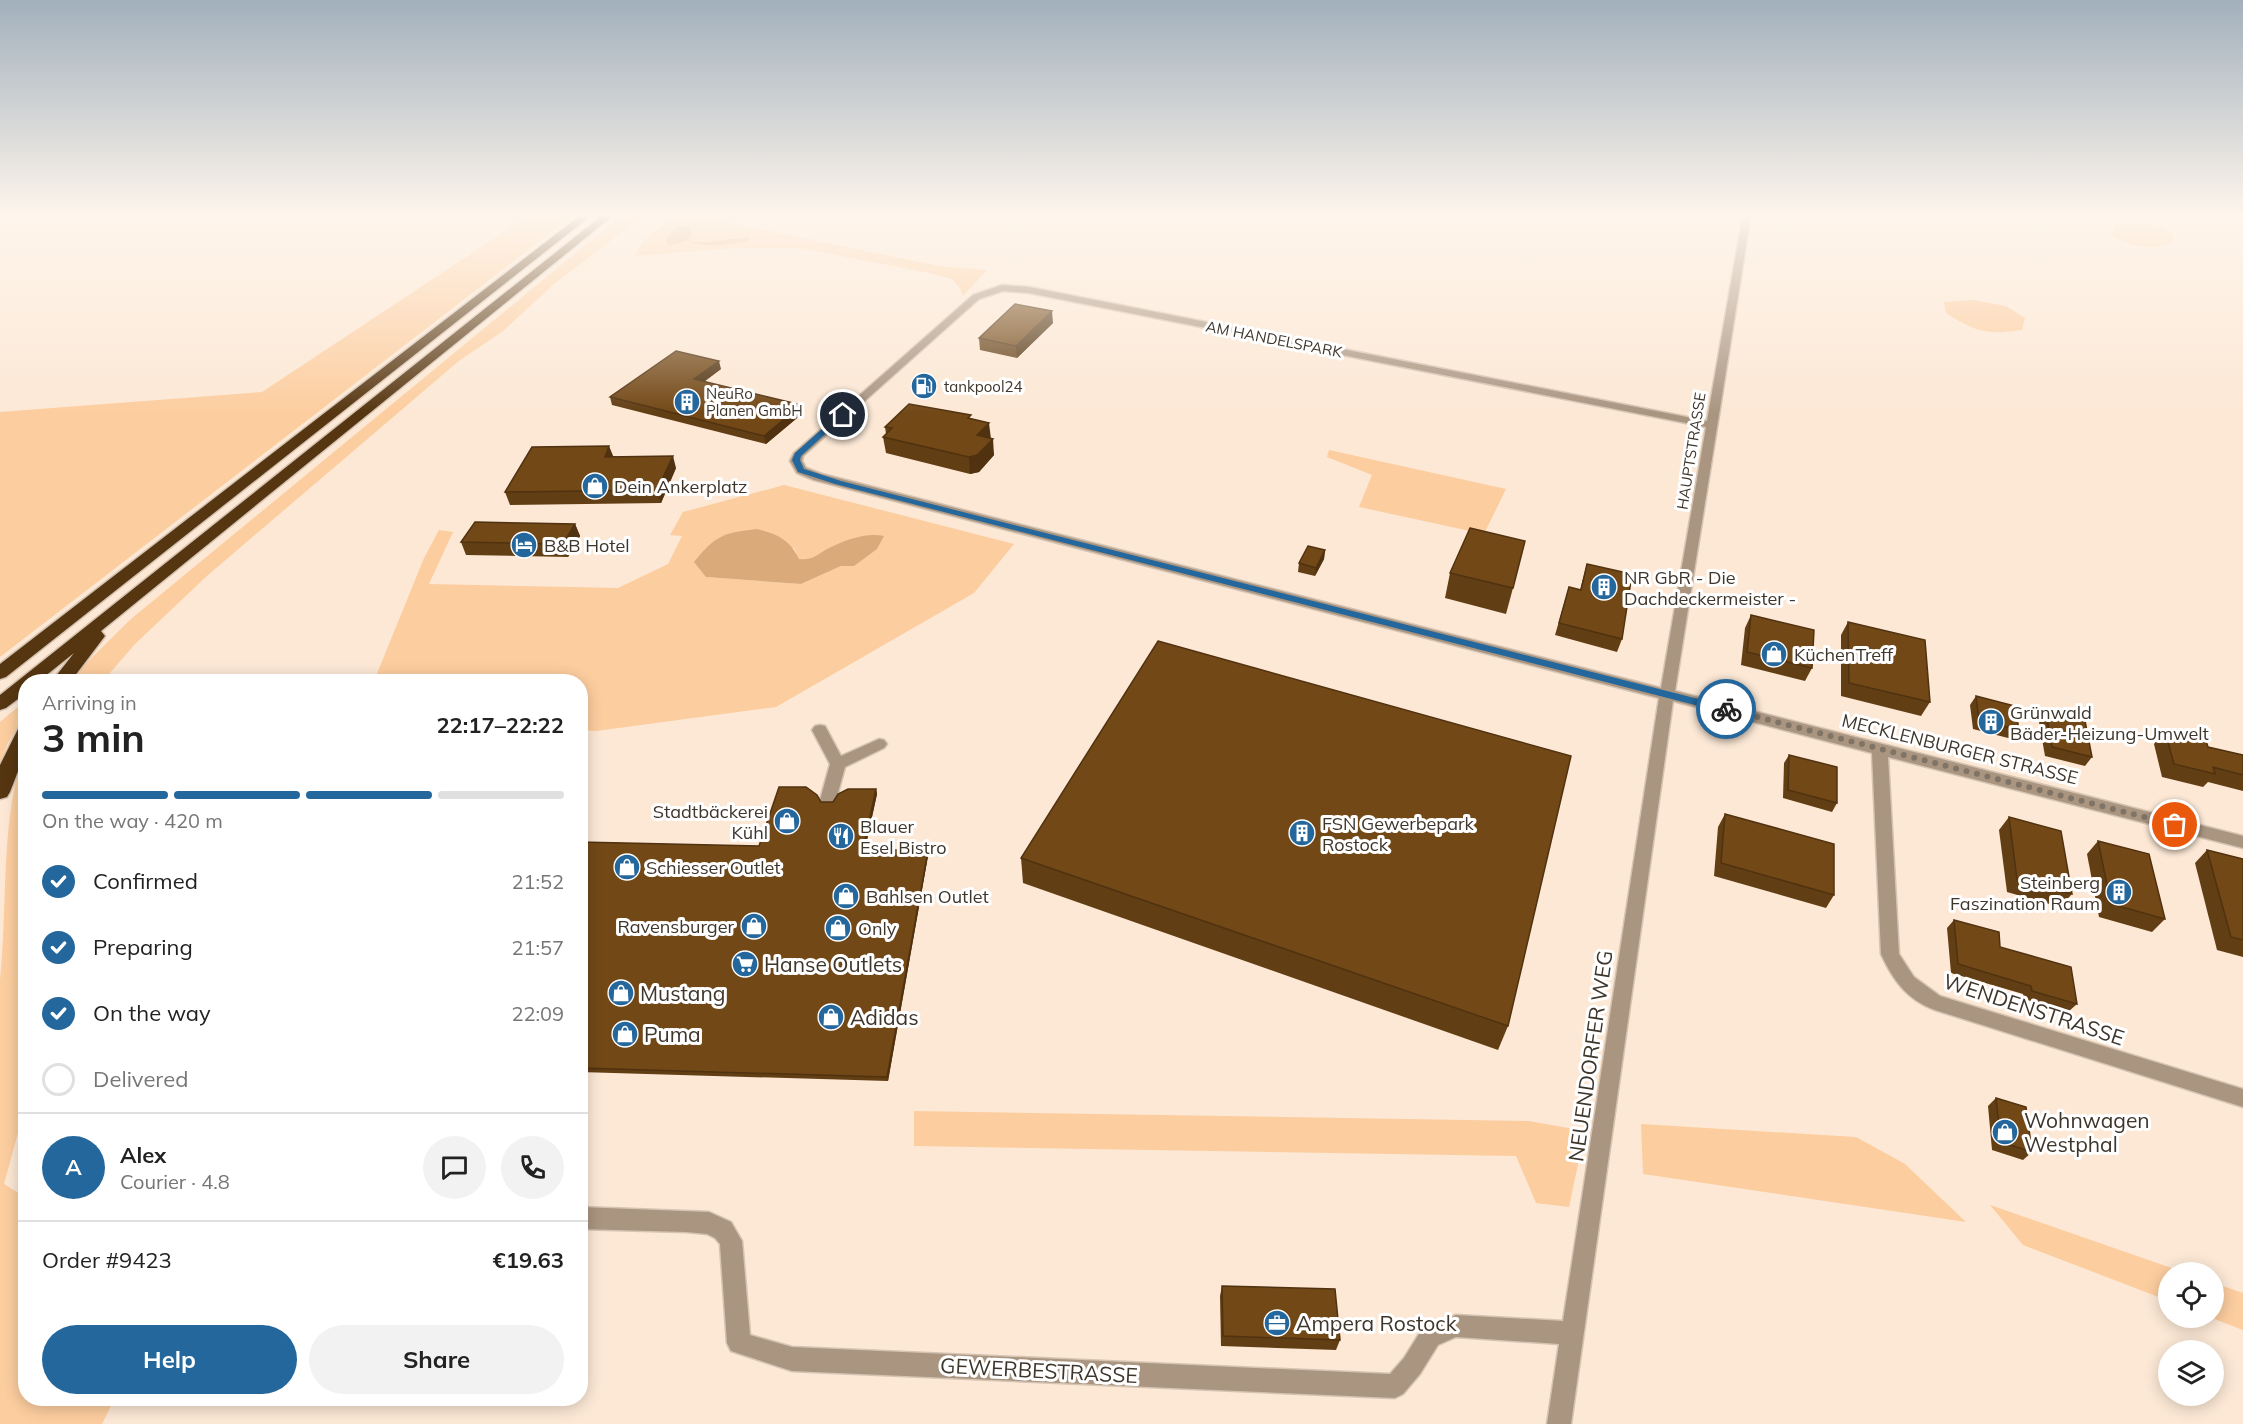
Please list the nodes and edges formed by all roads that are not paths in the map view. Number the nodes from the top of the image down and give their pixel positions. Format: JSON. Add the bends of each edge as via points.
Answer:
{"nodes":[{"id":1,"x":503,"y":280,"type":"edge"},
{"id":2,"x":527,"y":280,"type":"edge"},
{"id":3,"x":1736,"y":280,"type":"edge"},
{"id":4,"x":1712,"y":425,"type":"junction"},
{"id":5,"x":119,"y":609,"type":"junction"},
{"id":6,"x":0,"y":673,"type":"edge"},
{"id":7,"x":37,"y":674,"type":"edge"},
{"id":8,"x":67,"y":674,"type":"edge"},
{"id":9,"x":18,"y":689,"type":"edge"},
{"id":10,"x":1667,"y":694,"type":"junction"},
{"id":11,"x":0,"y":704,"type":"edge"},
{"id":12,"x":820,"y":730,"type":"dead end"},
{"id":13,"x":879,"y":744,"type":"dead end"},
{"id":14,"x":18,"y":747,"type":"edge"},
{"id":15,"x":1880,"y":749,"type":"junction"},
{"id":16,"x":838,"y":764,"type":"junction"},
{"id":17,"x":0,"y":792,"type":"edge"},
{"id":18,"x":828,"y":800,"type":"edge"},
{"id":19,"x":2243,"y":842,"type":"edge"},
{"id":20,"x":2243,"y":1098,"type":"edge"},
{"id":21,"x":588,"y":1218,"type":"edge"},
{"id":22,"x":1573,"y":1333,"type":"junction"},
{"id":23,"x":1559,"y":1424,"type":"edge"}],
"edges":[{"from":1,"to":6,"type":"highway"},
{"from":2,"to":5,"type":"highway"},
{"from":3,"to":4,"type":"street","name":"HAUPTSTRASSE"},
{"from":4,"to":10,"type":"street","name":"HAUPTSTRASSE"},
{"from":4,"to":10,"type":"street","name":"AM HANDELSPARK","via":[[1029,290],[1002,288],[976,297],[796,460],[801,470],[818,477]]},
{"from":5,"to":7,"type":"highway"},
{"from":5,"to":8,"type":"highway"},
{"from":9,"to":11,"type":"highway"},
{"from":10,"to":15,"type":"street","name":"MECKLENBURGER STRASSE"},
{"from":10,"to":22,"type":"street","name":"NEUENDORFER WEG"},
{"from":12,"to":16,"type":"street"},
{"from":13,"to":16,"type":"street"},
{"from":14,"to":17,"type":"highway"},
{"from":15,"to":19,"type":"street","name":"MECKLENBURGER STRASSE"},
{"from":15,"to":20,"type":"street","name":"WENDENSTRASSE","via":[[1890,954],[1914,992],[1935,1002]]},
{"from":16,"to":18,"type":"street"},
{"from":21,"to":22,"type":"street","name":"GEWERBESTRASSE","via":[[698,1222],[723,1230],[731,1241],[739,1343],[792,1359],[1395,1386],[1413,1366],[1430,1337],[1455,1326]]},
{"from":22,"to":23,"type":"street","name":"NEUENDORFER WEG"}]}
